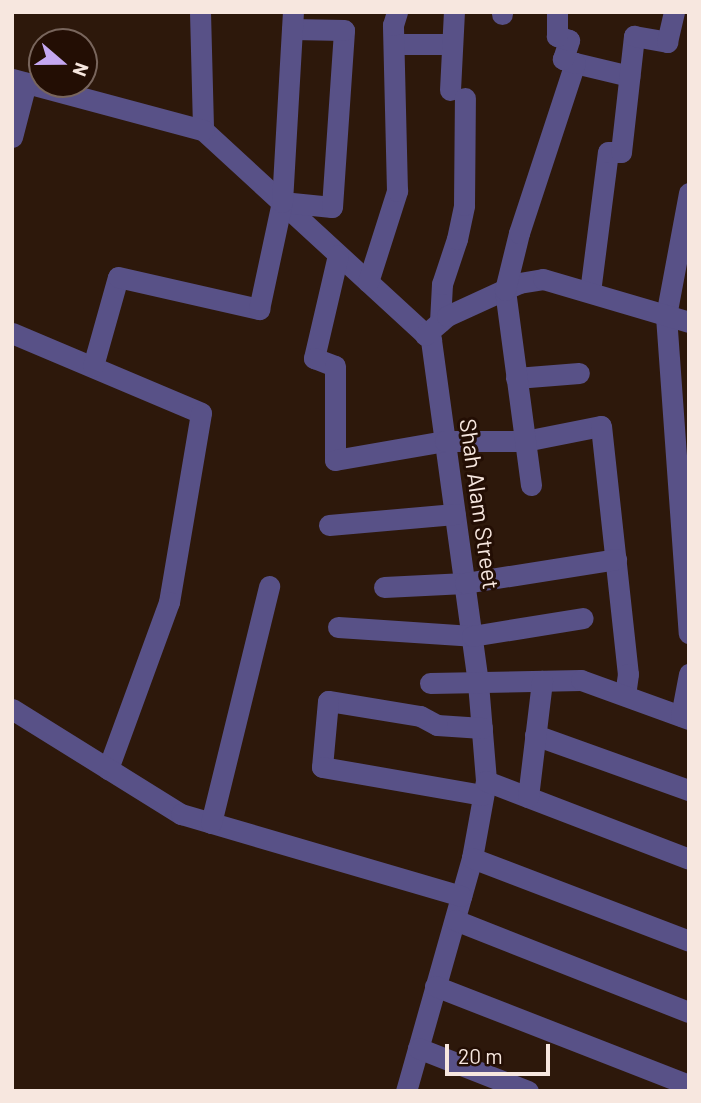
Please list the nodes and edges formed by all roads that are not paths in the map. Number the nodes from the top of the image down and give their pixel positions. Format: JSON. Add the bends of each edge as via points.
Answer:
{"nodes":[{"id":1,"x":200,"y":12,"type":"edge"},
{"id":2,"x":397,"y":12,"type":"edge"},
{"id":3,"x":454,"y":12,"type":"edge"},
{"id":4,"x":557,"y":12,"type":"edge"},
{"id":5,"x":674,"y":12,"type":"edge"},
{"id":6,"x":292,"y":21,"type":"edge"},
{"id":7,"x":394,"y":44,"type":"junction"},
{"id":8,"x":452,"y":44,"type":"junction"},
{"id":9,"x":575,"y":63,"type":"junction"},
{"id":10,"x":629,"y":75,"type":"junction"},
{"id":11,"x":19,"y":81,"type":"edge"},
{"id":12,"x":204,"y":130,"type":"junction"},
{"id":13,"x":12,"y":137,"type":"edge"},
{"id":14,"x":689,"y":193,"type":"edge"},
{"id":15,"x":282,"y":202,"type":"junction"},
{"id":16,"x":684,"y":244,"type":"edge"},
{"id":17,"x":338,"y":255,"type":"junction"},
{"id":18,"x":368,"y":282,"type":"junction"},
{"id":19,"x":505,"y":290,"type":"junction"},
{"id":20,"x":590,"y":292,"type":"junction"},
{"id":21,"x":666,"y":316,"type":"junction"},
{"id":22,"x":689,"y":322,"type":"edge"},
{"id":23,"x":433,"y":329,"type":"junction"},
{"id":24,"x":12,"y":332,"type":"edge"},
{"id":25,"x":93,"y":366,"type":"junction"},
{"id":26,"x":679,"y":370,"type":"edge"},
{"id":27,"x":579,"y":373,"type":"dead end"},
{"id":28,"x":516,"y":378,"type":"junction"},
{"id":29,"x":682,"y":437,"type":"edge"},
{"id":30,"x":445,"y":441,"type":"junction"},
{"id":31,"x":525,"y":441,"type":"junction"},
{"id":32,"x":531,"y":485,"type":"dead end"},
{"id":33,"x":684,"y":510,"type":"edge"},
{"id":34,"x":455,"y":514,"type":"junction"},
{"id":35,"x":329,"y":525,"type":"dead end"},
{"id":36,"x":616,"y":559,"type":"junction"},
{"id":37,"x":687,"y":582,"type":"edge"},
{"id":38,"x":465,"y":583,"type":"junction"},
{"id":39,"x":269,"y":586,"type":"dead end"},
{"id":40,"x":384,"y":587,"type":"dead end"},
{"id":41,"x":583,"y":618,"type":"dead end"},
{"id":42,"x":338,"y":627,"type":"dead end"},
{"id":43,"x":689,"y":633,"type":"edge"},
{"id":44,"x":472,"y":636,"type":"junction"},
{"id":45,"x":689,"y":674,"type":"edge"},
{"id":46,"x":542,"y":681,"type":"junction"},
{"id":47,"x":430,"y":683,"type":"dead end"},
{"id":48,"x":478,"y":683,"type":"junction"},
{"id":49,"x":625,"y":695,"type":"junction"},
{"id":50,"x":12,"y":709,"type":"edge"},
{"id":51,"x":685,"y":718,"type":"edge"},
{"id":52,"x":482,"y":728,"type":"junction"},
{"id":53,"x":535,"y":735,"type":"junction"},
{"id":54,"x":108,"y":769,"type":"junction"},
{"id":55,"x":485,"y":788,"type":"junction"},
{"id":56,"x":689,"y":790,"type":"edge"},
{"id":57,"x":528,"y":797,"type":"junction"},
{"id":58,"x":211,"y":823,"type":"junction"},
{"id":59,"x":472,"y":858,"type":"junction"},
{"id":60,"x":689,"y":859,"type":"edge"},
{"id":61,"x":461,"y":896,"type":"junction"},
{"id":62,"x":455,"y":920,"type":"junction"},
{"id":63,"x":689,"y":941,"type":"edge"},
{"id":64,"x":435,"y":986,"type":"junction"},
{"id":65,"x":689,"y":1012,"type":"edge"},
{"id":66,"x":418,"y":1048,"type":"junction"},
{"id":67,"x":689,"y":1085,"type":"edge"},
{"id":68,"x":406,"y":1091,"type":"edge"},
{"id":69,"x":528,"y":1091,"type":"edge"}],
"edges":[{"from":1,"to":12,"type":"street"},
{"from":2,"to":7,"type":"street"},
{"from":3,"to":8,"type":"street"},
{"from":4,"to":9,"type":"street","via":[[557,36],[569,40],[563,59]]},
{"from":5,"to":10,"type":"street","via":[[667,43],[635,36]]},
{"from":6,"to":15,"type":"street"},
{"from":6,"to":15,"type":"street","via":[[344,30],[332,207]]},
{"from":7,"to":8,"type":"street"},
{"from":7,"to":18,"type":"street","via":[[397,191]]},
{"from":8,"to":23,"type":"street","via":[[464,205]]},
{"from":9,"to":10,"type":"street"},
{"from":9,"to":19,"type":"street"},
{"from":10,"to":20,"type":"street","via":[[621,152],[608,152]]},
{"from":11,"to":12,"type":"street"},
{"from":11,"to":13,"type":"street"},
{"from":12,"to":15,"type":"street"},
{"from":14,"to":16,"type":"street"},
{"from":15,"to":17,"type":"street"},
{"from":15,"to":25,"type":"street","via":[[259,309],[118,277]]},
{"from":16,"to":21,"type":"street"},
{"from":17,"to":18,"type":"street"},
{"from":17,"to":30,"type":"street","via":[[314,358],[335,366],[335,460]]},
{"from":18,"to":23,"type":"street"},
{"from":19,"to":20,"type":"street","via":[[543,279]]},
{"from":19,"to":23,"type":"street"},
{"from":19,"to":28,"type":"street"},
{"from":20,"to":21,"type":"street"},
{"from":21,"to":22,"type":"street"},
{"from":21,"to":26,"type":"street"},
{"from":23,"to":30,"type":"street","name":"Shah Alam Street"},
{"from":24,"to":25,"type":"street"},
{"from":25,"to":54,"type":"street","via":[[201,412],[169,602]]},
{"from":26,"to":29,"type":"street"},
{"from":27,"to":28,"type":"street"},
{"from":28,"to":31,"type":"street"},
{"from":29,"to":33,"type":"street"},
{"from":30,"to":31,"type":"street"},
{"from":30,"to":34,"type":"street","name":"Shah Alam Street"},
{"from":31,"to":32,"type":"street"},
{"from":31,"to":36,"type":"street","via":[[601,426]]},
{"from":33,"to":37,"type":"street"},
{"from":34,"to":35,"type":"street"},
{"from":34,"to":38,"type":"street","name":"Shah Alam Street"},
{"from":36,"to":38,"type":"street"},
{"from":36,"to":49,"type":"street","via":[[628,674]]},
{"from":37,"to":43,"type":"street"},
{"from":38,"to":40,"type":"street"},
{"from":38,"to":44,"type":"street","name":"Shah Alam Street"},
{"from":39,"to":58,"type":"street"},
{"from":41,"to":44,"type":"street"},
{"from":42,"to":44,"type":"street"},
{"from":44,"to":48,"type":"street","name":"Shah Alam Street"},
{"from":45,"to":51,"type":"street"},
{"from":46,"to":48,"type":"street"},
{"from":46,"to":49,"type":"street","via":[[581,680]]},
{"from":46,"to":53,"type":"street"},
{"from":47,"to":48,"type":"street"},
{"from":48,"to":52,"type":"street","name":"Shah Alam Street"},
{"from":49,"to":51,"type":"street"},
{"from":50,"to":54,"type":"street"},
{"from":52,"to":55,"type":"street","name":"Shah Alam Street"},
{"from":52,"to":55,"type":"street","via":[[437,725],[420,716],[328,701],[322,768]]},
{"from":53,"to":56,"type":"street"},
{"from":53,"to":57,"type":"street"},
{"from":54,"to":58,"type":"street","via":[[181,814]]},
{"from":55,"to":57,"type":"street"},
{"from":55,"to":59,"type":"street","name":"Shah Alam Street"},
{"from":57,"to":60,"type":"street"},
{"from":58,"to":61,"type":"street"},
{"from":59,"to":61,"type":"street","name":"Shah Alam Street"},
{"from":59,"to":63,"type":"street"},
{"from":61,"to":62,"type":"street","name":"Shah Alam Street"},
{"from":62,"to":64,"type":"street","name":"Shah Alam Street"},
{"from":62,"to":65,"type":"street"},
{"from":64,"to":66,"type":"street","name":"Shah Alam Street"},
{"from":64,"to":67,"type":"street"},
{"from":66,"to":68,"type":"street","name":"Shah Alam Street"},
{"from":66,"to":69,"type":"street"}]}
